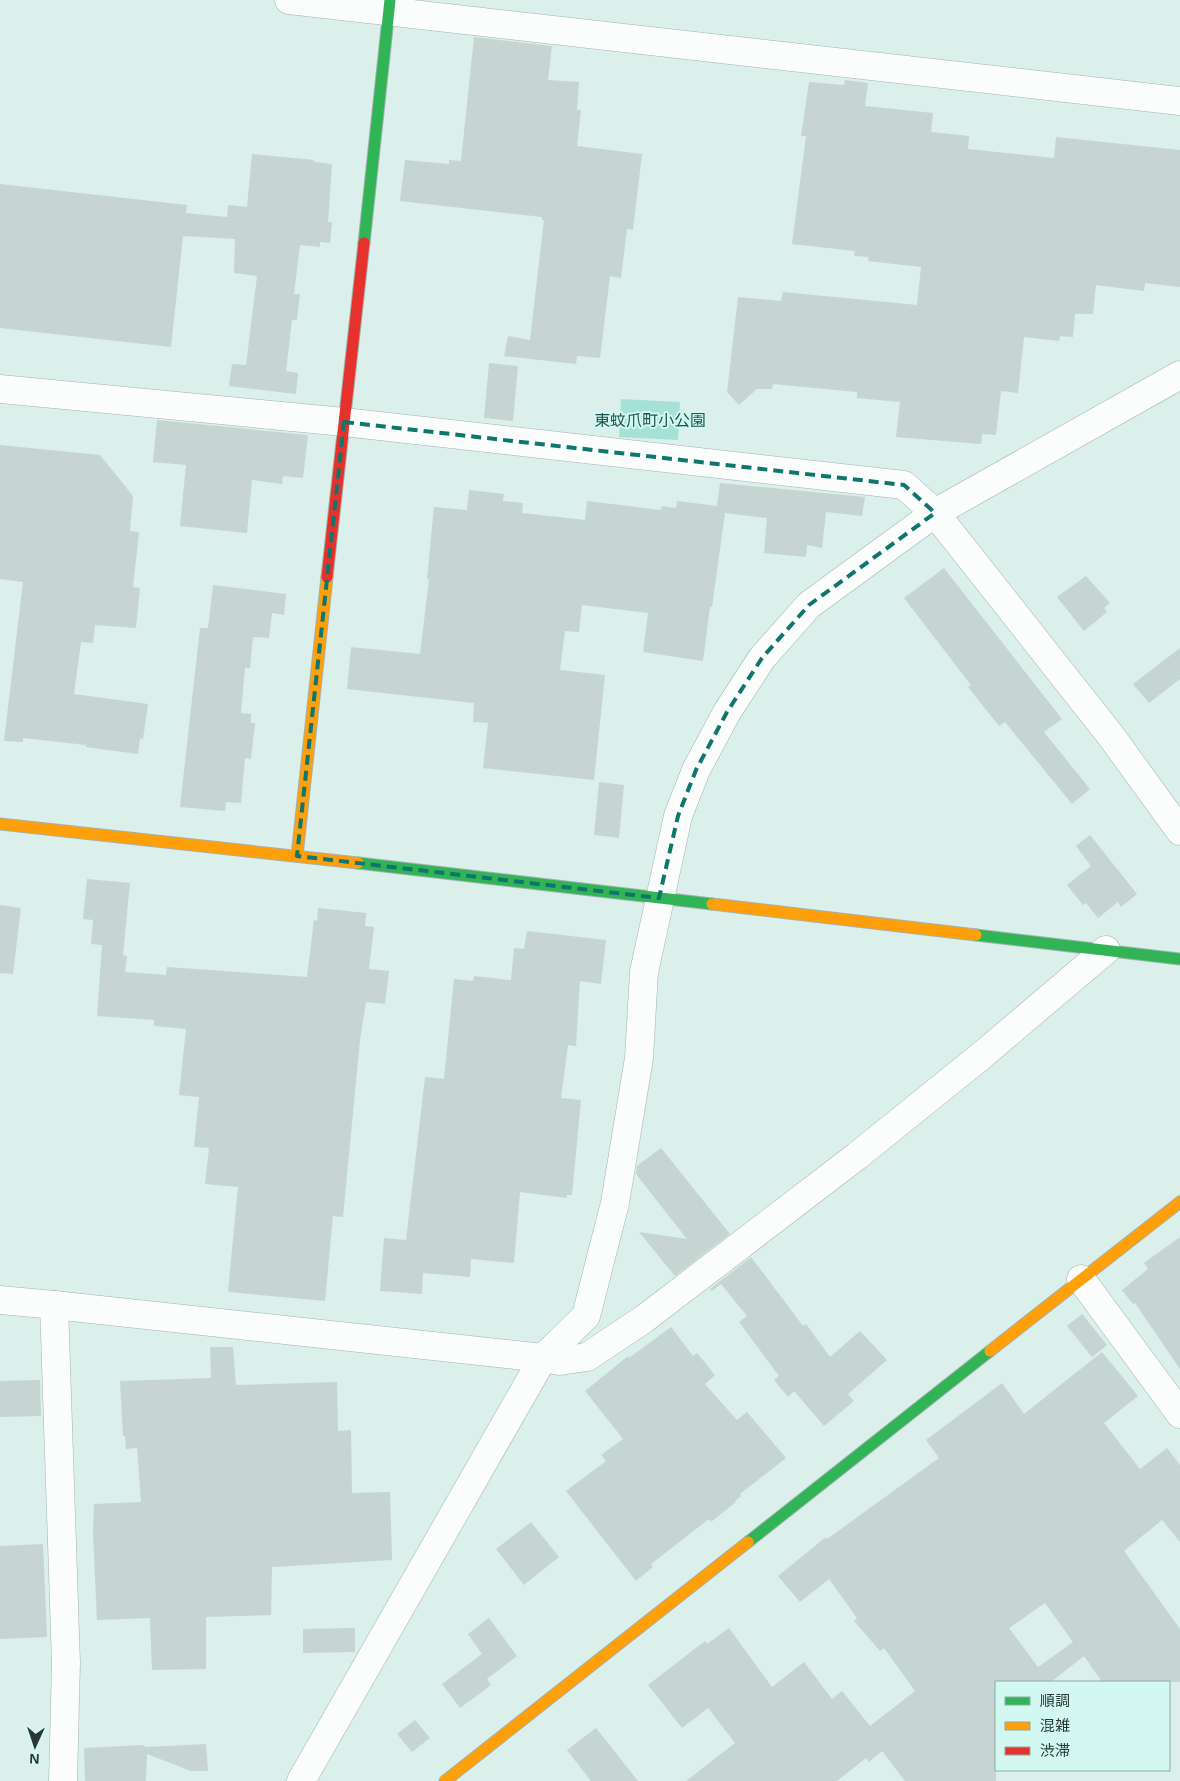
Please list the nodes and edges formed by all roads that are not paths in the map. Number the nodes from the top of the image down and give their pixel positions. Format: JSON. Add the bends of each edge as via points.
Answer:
{"nodes":[{"id":1,"x":289,"y":0,"type":"edge"},
{"id":2,"x":390,"y":6,"type":"edge"},
{"id":3,"x":1180,"y":101,"type":"edge"},
{"id":4,"x":1180,"y":375,"type":"edge"},
{"id":5,"x":0,"y":389,"type":"edge"},
{"id":6,"x":344,"y":422,"type":"junction"},
{"id":7,"x":935,"y":513,"type":"junction"},
{"id":8,"x":0,"y":824,"type":"edge"},
{"id":9,"x":1180,"y":831,"type":"edge"},
{"id":10,"x":296,"y":856,"type":"junction"},
{"id":11,"x":659,"y":898,"type":"junction"},
{"id":12,"x":1106,"y":950,"type":"junction"},
{"id":13,"x":1180,"y":958,"type":"edge"},
{"id":14,"x":1180,"y":1202,"type":"edge"},
{"id":15,"x":1082,"y":1279,"type":"junction"},
{"id":16,"x":0,"y":1300,"type":"edge"},
{"id":17,"x":54,"y":1305,"type":"junction"},
{"id":18,"x":543,"y":1358,"type":"junction"},
{"id":19,"x":1180,"y":1414,"type":"edge"},
{"id":20,"x":62,"y":1781,"type":"edge"},
{"id":21,"x":301,"y":1781,"type":"edge"},
{"id":22,"x":445,"y":1781,"type":"edge"}],
"edges":[{"from":1,"to":2,"type":"street"},
{"from":2,"to":3,"type":"street"},
{"from":2,"to":6,"type":"street"},
{"from":4,"to":7,"type":"street"},
{"from":5,"to":6,"type":"street"},
{"from":6,"to":7,"type":"street","via":[[904,485]]},
{"from":6,"to":10,"type":"street"},
{"from":7,"to":9,"type":"street","via":[[1111,736]]},
{"from":7,"to":11,"type":"street","via":[[809,605],[762,658],[727,712],[696,770],[678,816]]},
{"from":8,"to":10,"type":"street"},
{"from":10,"to":11,"type":"street"},
{"from":11,"to":12,"type":"street"},
{"from":11,"to":18,"type":"street","via":[[644,972],[639,1058],[615,1203],[586,1316]]},
{"from":12,"to":13,"type":"street"},
{"from":12,"to":18,"type":"street","via":[[873,1143],[637,1324],[587,1358],[560,1361]]},
{"from":14,"to":15,"type":"street"},
{"from":15,"to":19,"type":"street"},
{"from":15,"to":22,"type":"street"},
{"from":16,"to":17,"type":"street"},
{"from":17,"to":18,"type":"street"},
{"from":17,"to":20,"type":"street","via":[[66,1663]]},
{"from":18,"to":21,"type":"street"}]}
